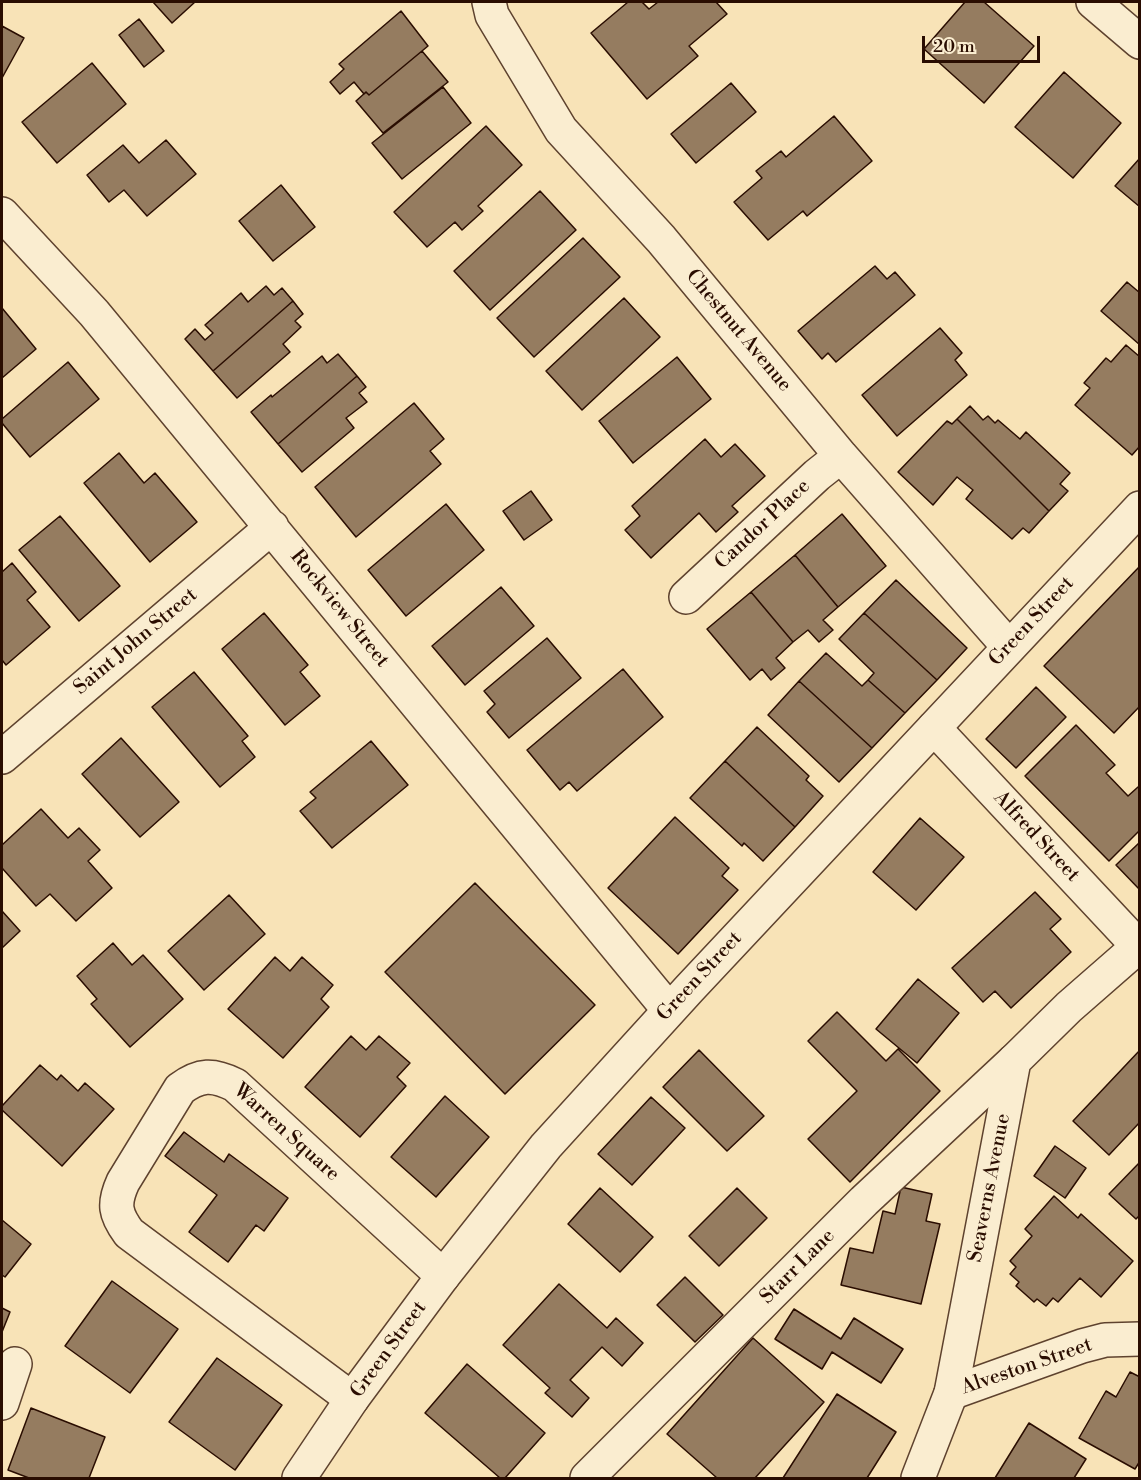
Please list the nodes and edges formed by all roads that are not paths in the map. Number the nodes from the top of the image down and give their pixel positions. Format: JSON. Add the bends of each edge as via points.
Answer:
{"nodes":[{"id":1,"x":489,"y":2,"type":"edge"},
{"id":2,"x":1093,"y":2,"type":"edge"},
{"id":3,"x":1140,"y":42,"type":"edge"},
{"id":4,"x":2,"y":214,"type":"edge"},
{"id":5,"x":841,"y":456,"type":"junction"},
{"id":6,"x":1140,"y":508,"type":"edge"},
{"id":7,"x":272,"y":527,"type":"junction"},
{"id":8,"x":686,"y":597,"type":"dead end"},
{"id":9,"x":1009,"y":647,"type":"junction"},
{"id":10,"x":934,"y":728,"type":"junction"},
{"id":11,"x":2,"y":757,"type":"edge"},
{"id":12,"x":1139,"y":945,"type":"edge"},
{"id":13,"x":669,"y":1010,"type":"junction"},
{"id":14,"x":1014,"y":1061,"type":"junction"},
{"id":15,"x":443,"y":1276,"type":"junction"},
{"id":16,"x":1140,"y":1339,"type":"edge"},
{"id":17,"x":15,"y":1364,"type":"dead end"},
{"id":18,"x":951,"y":1393,"type":"junction"},
{"id":19,"x":352,"y":1399,"type":"junction"},
{"id":20,"x":2,"y":1403,"type":"edge"},
{"id":21,"x":299,"y":1479,"type":"edge"},
{"id":22,"x":587,"y":1479,"type":"edge"},
{"id":23,"x":918,"y":1479,"type":"edge"}],
"edges":[{"from":1,"to":5,"type":"street","name":"Chestnut Avenue","via":[[492,15],[561,130],[662,239]]},
{"from":2,"to":3,"type":"street"},
{"from":4,"to":7,"type":"street","name":"Rockview Street","via":[[94,313]]},
{"from":5,"to":8,"type":"street","name":"Candor Place"},
{"from":5,"to":9,"type":"street","name":"Chestnut Avenue"},
{"from":6,"to":9,"type":"street","name":"Green Street"},
{"from":7,"to":11,"type":"street","name":"Saint John Street"},
{"from":7,"to":13,"type":"street","name":"Rockview Street"},
{"from":9,"to":10,"type":"street","name":"Green Street"},
{"from":10,"to":12,"type":"street","name":"Alfred Street"},
{"from":10,"to":13,"type":"street","name":"Green Street"},
{"from":12,"to":14,"type":"street"},
{"from":13,"to":15,"type":"street","name":"Green Street","via":[[546,1146]]},
{"from":14,"to":18,"type":"street","name":"Seaverns Avenue"},
{"from":14,"to":22,"type":"street","name":"Starr Lane","via":[[864,1201]]},
{"from":15,"to":19,"type":"street","name":"Green Street"},
{"from":15,"to":19,"type":"street","name":"Warren Square","via":[[235,1085],[211,1077],[189,1082],[180,1089],[117,1194],[120,1220],[129,1233]]},
{"from":16,"to":18,"type":"street","name":"Alveston Street","via":[[1105,1340],[1082,1346]]},
{"from":17,"to":20,"type":"street"},
{"from":18,"to":23,"type":"street","name":"Seaverns Avenue"},
{"from":19,"to":21,"type":"street","name":"Green Street"}]}
